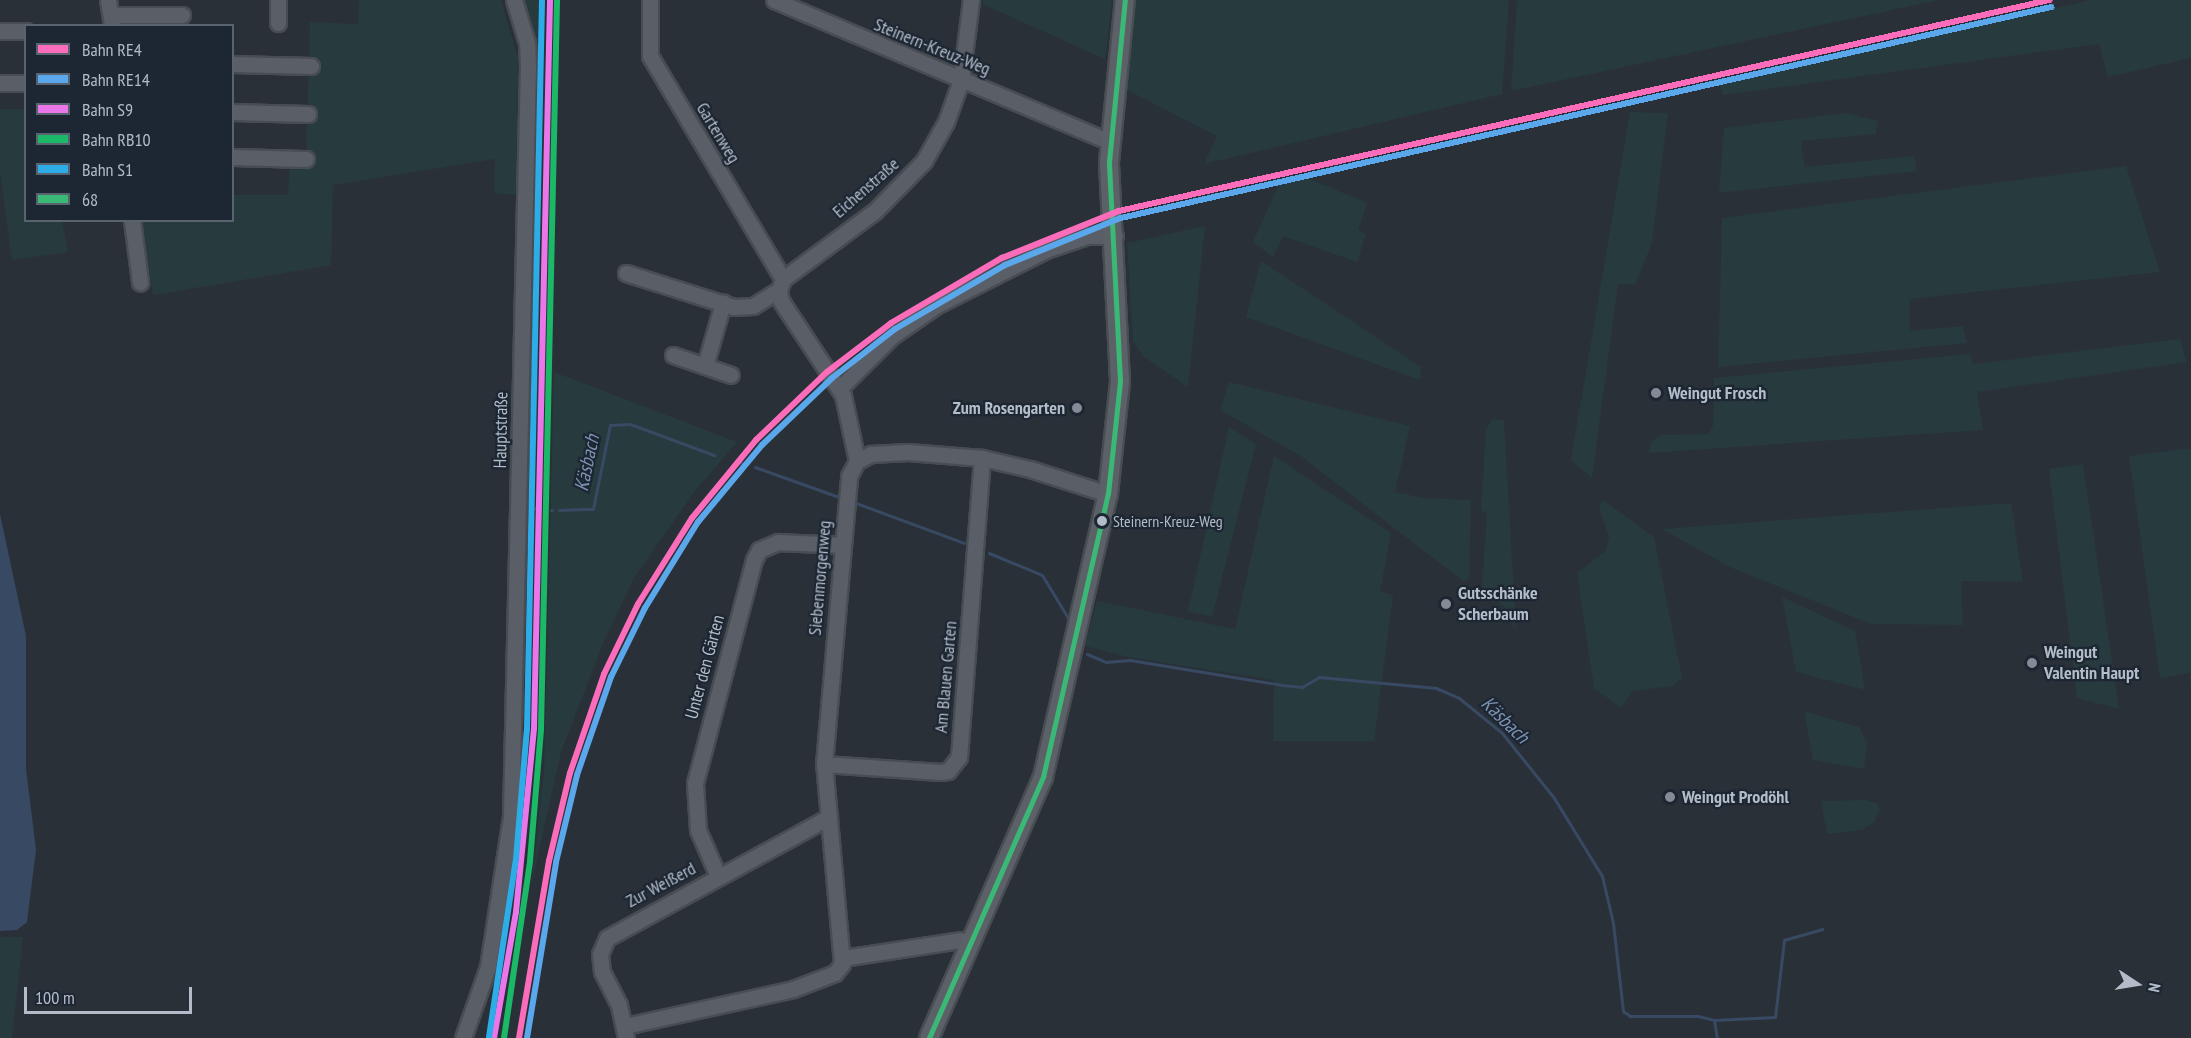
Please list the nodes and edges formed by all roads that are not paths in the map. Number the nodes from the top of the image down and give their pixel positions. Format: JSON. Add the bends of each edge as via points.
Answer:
{"nodes":[{"id":1,"x":278,"y":0,"type":"edge"},
{"id":2,"x":514,"y":0,"type":"edge"},
{"id":3,"x":650,"y":0,"type":"edge"},
{"id":4,"x":774,"y":0,"type":"edge"},
{"id":5,"x":971,"y":0,"type":"edge"},
{"id":6,"x":1125,"y":0,"type":"edge"},
{"id":7,"x":110,"y":13,"type":"edge"},
{"id":8,"x":182,"y":15,"type":"dead end"},
{"id":9,"x":278,"y":23,"type":"dead end"},
{"id":10,"x":0,"y":31,"type":"edge"},
{"id":11,"x":24,"y":31,"type":"edge"},
{"id":12,"x":234,"y":64,"type":"edge"},
{"id":13,"x":311,"y":66,"type":"dead end"},
{"id":14,"x":961,"y":80,"type":"junction"},
{"id":15,"x":0,"y":83,"type":"edge"},
{"id":16,"x":24,"y":83,"type":"edge"},
{"id":17,"x":234,"y":112,"type":"edge"},
{"id":18,"x":308,"y":114,"type":"dead end"},
{"id":19,"x":1110,"y":142,"type":"junction"},
{"id":20,"x":234,"y":157,"type":"edge"},
{"id":21,"x":306,"y":159,"type":"dead end"},
{"id":22,"x":132,"y":222,"type":"edge"},
{"id":23,"x":1115,"y":236,"type":"junction"},
{"id":24,"x":626,"y":273,"type":"dead end"},
{"id":25,"x":140,"y":282,"type":"dead end"},
{"id":26,"x":781,"y":284,"type":"junction"},
{"id":27,"x":723,"y":303,"type":"junction"},
{"id":28,"x":673,"y":355,"type":"dead end"},
{"id":29,"x":705,"y":366,"type":"junction"},
{"id":30,"x":731,"y":375,"type":"dead end"},
{"id":31,"x":840,"y":388,"type":"junction"},
{"id":32,"x":982,"y":458,"type":"junction"},
{"id":33,"x":857,"y":461,"type":"junction"},
{"id":34,"x":1108,"y":494,"type":"junction"},
{"id":35,"x":843,"y":545,"type":"junction"},
{"id":36,"x":824,"y":764,"type":"junction"},
{"id":37,"x":829,"y":817,"type":"junction"},
{"id":38,"x":718,"y":876,"type":"junction"},
{"id":39,"x":961,"y":940,"type":"dead end"},
{"id":40,"x":843,"y":958,"type":"junction"},
{"id":41,"x":625,"y":1032,"type":"edge"},
{"id":42,"x":463,"y":1038,"type":"edge"},
{"id":43,"x":929,"y":1038,"type":"edge"}],
"edges":[{"from":1,"to":9,"type":"street"},
{"from":2,"to":42,"type":"street","name":"Hauptstraße","via":[[527,43],[528,66],[511,816],[488,967]]},
{"from":3,"to":26,"type":"street","name":"Gartenweg","via":[[650,56]]},
{"from":4,"to":14,"type":"street","name":"Steinern-Kreuz-Weg"},
{"from":5,"to":14,"type":"street","name":"Eichenstraße"},
{"from":6,"to":19,"type":"main road"},
{"from":7,"to":8,"type":"street"},
{"from":10,"to":11,"type":"street"},
{"from":12,"to":13,"type":"street"},
{"from":14,"to":19,"type":"street","name":"Steinern-Kreuz-Weg"},
{"from":14,"to":26,"type":"street","name":"Eichenstraße","via":[[936,142],[910,179]]},
{"from":15,"to":16,"type":"street"},
{"from":17,"to":18,"type":"street"},
{"from":19,"to":23,"type":"main road"},
{"from":20,"to":21,"type":"street"},
{"from":22,"to":25,"type":"street"},
{"from":23,"to":31,"type":"street","via":[[1087,236],[1046,250],[968,288],[892,336]]},
{"from":23,"to":34,"type":"main road","via":[[1120,381]]},
{"from":24,"to":27,"type":"street","name":"Eichenstraße"},
{"from":26,"to":27,"type":"street","name":"Eichenstraße","via":[[753,306]]},
{"from":26,"to":31,"type":"street","name":"Gartenweg","via":[[781,301]]},
{"from":27,"to":29,"type":"street"},
{"from":28,"to":29,"type":"street"},
{"from":29,"to":30,"type":"street"},
{"from":31,"to":33,"type":"street","name":"Gartenweg"},
{"from":32,"to":33,"type":"street","via":[[908,452],[871,454]]},
{"from":32,"to":34,"type":"street"},
{"from":32,"to":36,"type":"street","name":"Am Blauen Garten","via":[[959,756],[955,765],[941,772]]},
{"from":33,"to":35,"type":"street","name":"Siebenmorgenweg","via":[[849,476]]},
{"from":34,"to":43,"type":"main road","via":[[1043,777]]},
{"from":35,"to":36,"type":"street","name":"Siebenmorgenweg"},
{"from":35,"to":38,"type":"street","name":"Unter den Gärten","via":[[778,542],[759,550],[754,560],[695,783],[698,830]]},
{"from":36,"to":37,"type":"street","name":"Siebenmorgenweg"},
{"from":37,"to":38,"type":"street","name":"Zur Weißerd"},
{"from":37,"to":40,"type":"street","name":"Siebenmorgenweg"},
{"from":38,"to":41,"type":"street","name":"Zur Weißerd","via":[[606,938],[600,954],[602,972],[612,986]]},
{"from":39,"to":40,"type":"street"},
{"from":40,"to":41,"type":"street","via":[[835,973],[811,984]]}]}
